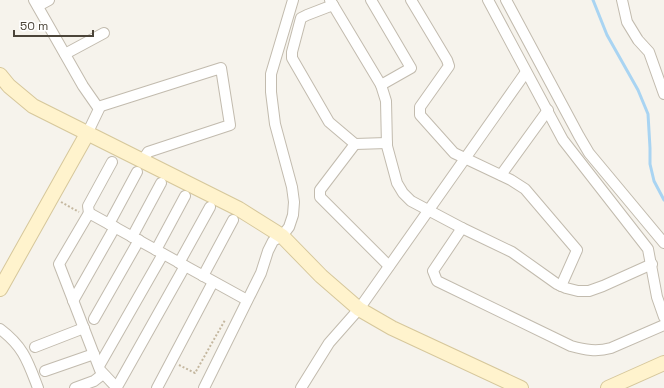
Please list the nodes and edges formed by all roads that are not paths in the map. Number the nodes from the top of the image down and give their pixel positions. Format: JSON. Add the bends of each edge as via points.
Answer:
{"nodes":[{"id":1,"x":49,"y":0,"type":"edge"},
{"id":2,"x":293,"y":0,"type":"edge"},
{"id":3,"x":371,"y":0,"type":"edge"},
{"id":4,"x":411,"y":0,"type":"edge"},
{"id":5,"x":488,"y":0,"type":"edge"},
{"id":6,"x":506,"y":0,"type":"edge"},
{"id":7,"x":622,"y":0,"type":"edge"},
{"id":8,"x":332,"y":2,"type":"edge"},
{"id":9,"x":36,"y":3,"type":"edge"},
{"id":10,"x":104,"y":33,"type":"dead end"},
{"id":11,"x":65,"y":54,"type":"junction"},
{"id":12,"x":526,"y":72,"type":"junction"},
{"id":13,"x":0,"y":75,"type":"edge"},
{"id":14,"x":381,"y":85,"type":"junction"},
{"id":15,"x":664,"y":94,"type":"edge"},
{"id":16,"x":98,"y":107,"type":"junction"},
{"id":17,"x":548,"y":110,"type":"junction"},
{"id":18,"x":87,"y":134,"type":"junction"},
{"id":19,"x":387,"y":143,"type":"junction"},
{"id":20,"x":355,"y":144,"type":"junction"},
{"id":21,"x":466,"y":158,"type":"junction"},
{"id":22,"x":112,"y":162,"type":"dead end"},
{"id":23,"x":140,"y":167,"type":"junction"},
{"id":24,"x":501,"y":175,"type":"junction"},
{"id":25,"x":161,"y":183,"type":"dead end"},
{"id":26,"x":185,"y":196,"type":"dead end"},
{"id":27,"x":210,"y":207,"type":"dead end"},
{"id":28,"x":428,"y":210,"type":"junction"},
{"id":29,"x":88,"y":214,"type":"junction"},
{"id":30,"x":233,"y":220,"type":"dead end"},
{"id":31,"x":112,"y":225,"type":"junction"},
{"id":32,"x":462,"y":228,"type":"junction"},
{"id":33,"x":282,"y":236,"type":"junction"},
{"id":34,"x":136,"y":239,"type":"junction"},
{"id":35,"x":664,"y":243,"type":"edge"},
{"id":36,"x":159,"y":252,"type":"junction"},
{"id":37,"x":182,"y":264,"type":"junction"},
{"id":38,"x":652,"y":264,"type":"junction"},
{"id":39,"x":389,"y":266,"type":"junction"},
{"id":40,"x":203,"y":276,"type":"junction"},
{"id":41,"x":213,"y":282,"type":"junction"},
{"id":42,"x":561,"y":286,"type":"junction"},
{"id":43,"x":0,"y":289,"type":"edge"},
{"id":44,"x":247,"y":300,"type":"junction"},
{"id":45,"x":73,"y":301,"type":"junction"},
{"id":46,"x":360,"y":309,"type":"junction"},
{"id":47,"x":664,"y":317,"type":"edge"},
{"id":48,"x":94,"y":319,"type":"dead end"},
{"id":49,"x":664,"y":325,"type":"edge"},
{"id":50,"x":84,"y":328,"type":"junction"},
{"id":51,"x":0,"y":329,"type":"edge"},
{"id":52,"x":35,"y":347,"type":"dead end"},
{"id":53,"x":94,"y":354,"type":"junction"},
{"id":54,"x":664,"y":363,"type":"edge"},
{"id":55,"x":101,"y":370,"type":"junction"},
{"id":56,"x":45,"y":371,"type":"dead end"},
{"id":57,"x":38,"y":388,"type":"edge"},
{"id":58,"x":75,"y":388,"type":"edge"},
{"id":59,"x":117,"y":388,"type":"edge"},
{"id":60,"x":157,"y":388,"type":"edge"},
{"id":61,"x":204,"y":388,"type":"edge"},
{"id":62,"x":301,"y":388,"type":"edge"},
{"id":63,"x":521,"y":388,"type":"edge"},
{"id":64,"x":608,"y":388,"type":"edge"}],
"edges":[{"from":1,"to":9,"type":"street"},
{"from":2,"to":33,"type":"street","via":[[271,74],[272,110],[294,202],[293,215]]},
{"from":3,"to":14,"type":"street","via":[[411,68]]},
{"from":4,"to":21,"type":"street","via":[[449,66],[420,107],[420,114],[454,153]]},
{"from":5,"to":12,"type":"street"},
{"from":6,"to":35,"type":"street","via":[[590,153]]},
{"from":7,"to":15,"type":"street","via":[[627,22],[649,52]]},
{"from":8,"to":14,"type":"street"},
{"from":8,"to":20,"type":"street","via":[[301,18],[292,58],[329,122]]},
{"from":9,"to":11,"type":"street"},
{"from":10,"to":11,"type":"street"},
{"from":11,"to":16,"type":"street"},
{"from":12,"to":17,"type":"street"},
{"from":12,"to":21,"type":"street"},
{"from":13,"to":18,"type":"street","via":[[33,106]]},
{"from":14,"to":19,"type":"street","via":[[386,101]]},
{"from":16,"to":18,"type":"street"},
{"from":16,"to":23,"type":"street","via":[[221,68],[230,124],[148,152]]},
{"from":17,"to":24,"type":"street"},
{"from":17,"to":38,"type":"street","via":[[563,140],[648,249]]},
{"from":18,"to":23,"type":"street"},
{"from":18,"to":43,"type":"street"},
{"from":19,"to":20,"type":"street"},
{"from":19,"to":28,"type":"street","via":[[396,183],[411,201]]},
{"from":20,"to":39,"type":"street","via":[[320,190],[320,197]]},
{"from":21,"to":24,"type":"street"},
{"from":21,"to":28,"type":"street"},
{"from":22,"to":29,"type":"street","via":[[88,206]]},
{"from":23,"to":31,"type":"street"},
{"from":23,"to":33,"type":"street","via":[[239,209]]},
{"from":24,"to":42,"type":"street","via":[[528,192],[577,250]]},
{"from":25,"to":34,"type":"street"},
{"from":26,"to":36,"type":"street"},
{"from":27,"to":37,"type":"street"},
{"from":28,"to":32,"type":"street"},
{"from":28,"to":39,"type":"street"},
{"from":29,"to":31,"type":"street"},
{"from":29,"to":45,"type":"street","via":[[59,264]]},
{"from":30,"to":40,"type":"street"},
{"from":31,"to":34,"type":"street"},
{"from":31,"to":45,"type":"street"},
{"from":32,"to":42,"type":"street","via":[[512,252]]},
{"from":32,"to":49,"type":"street","via":[[433,271],[437,281],[571,346],[604,350]]},
{"from":33,"to":44,"type":"street","via":[[273,241],[268,250],[261,273]]},
{"from":33,"to":46,"type":"street","via":[[321,276]]},
{"from":34,"to":36,"type":"street"},
{"from":34,"to":48,"type":"street"},
{"from":36,"to":37,"type":"street"},
{"from":36,"to":55,"type":"street"},
{"from":37,"to":40,"type":"street"},
{"from":37,"to":59,"type":"street"},
{"from":38,"to":42,"type":"street","via":[[589,291]]},
{"from":38,"to":47,"type":"street"},
{"from":39,"to":46,"type":"street"},
{"from":40,"to":41,"type":"street"},
{"from":41,"to":44,"type":"street"},
{"from":41,"to":60,"type":"street"},
{"from":44,"to":61,"type":"street"},
{"from":45,"to":50,"type":"street"},
{"from":46,"to":62,"type":"street","via":[[329,342]]},
{"from":46,"to":63,"type":"street","via":[[392,328]]},
{"from":50,"to":52,"type":"street"},
{"from":50,"to":53,"type":"street"},
{"from":51,"to":57,"type":"street","via":[[22,350]]},
{"from":53,"to":55,"type":"street"},
{"from":53,"to":56,"type":"street"},
{"from":54,"to":64,"type":"street"},
{"from":55,"to":58,"type":"street","via":[[94,381]]},
{"from":55,"to":59,"type":"street"}]}
